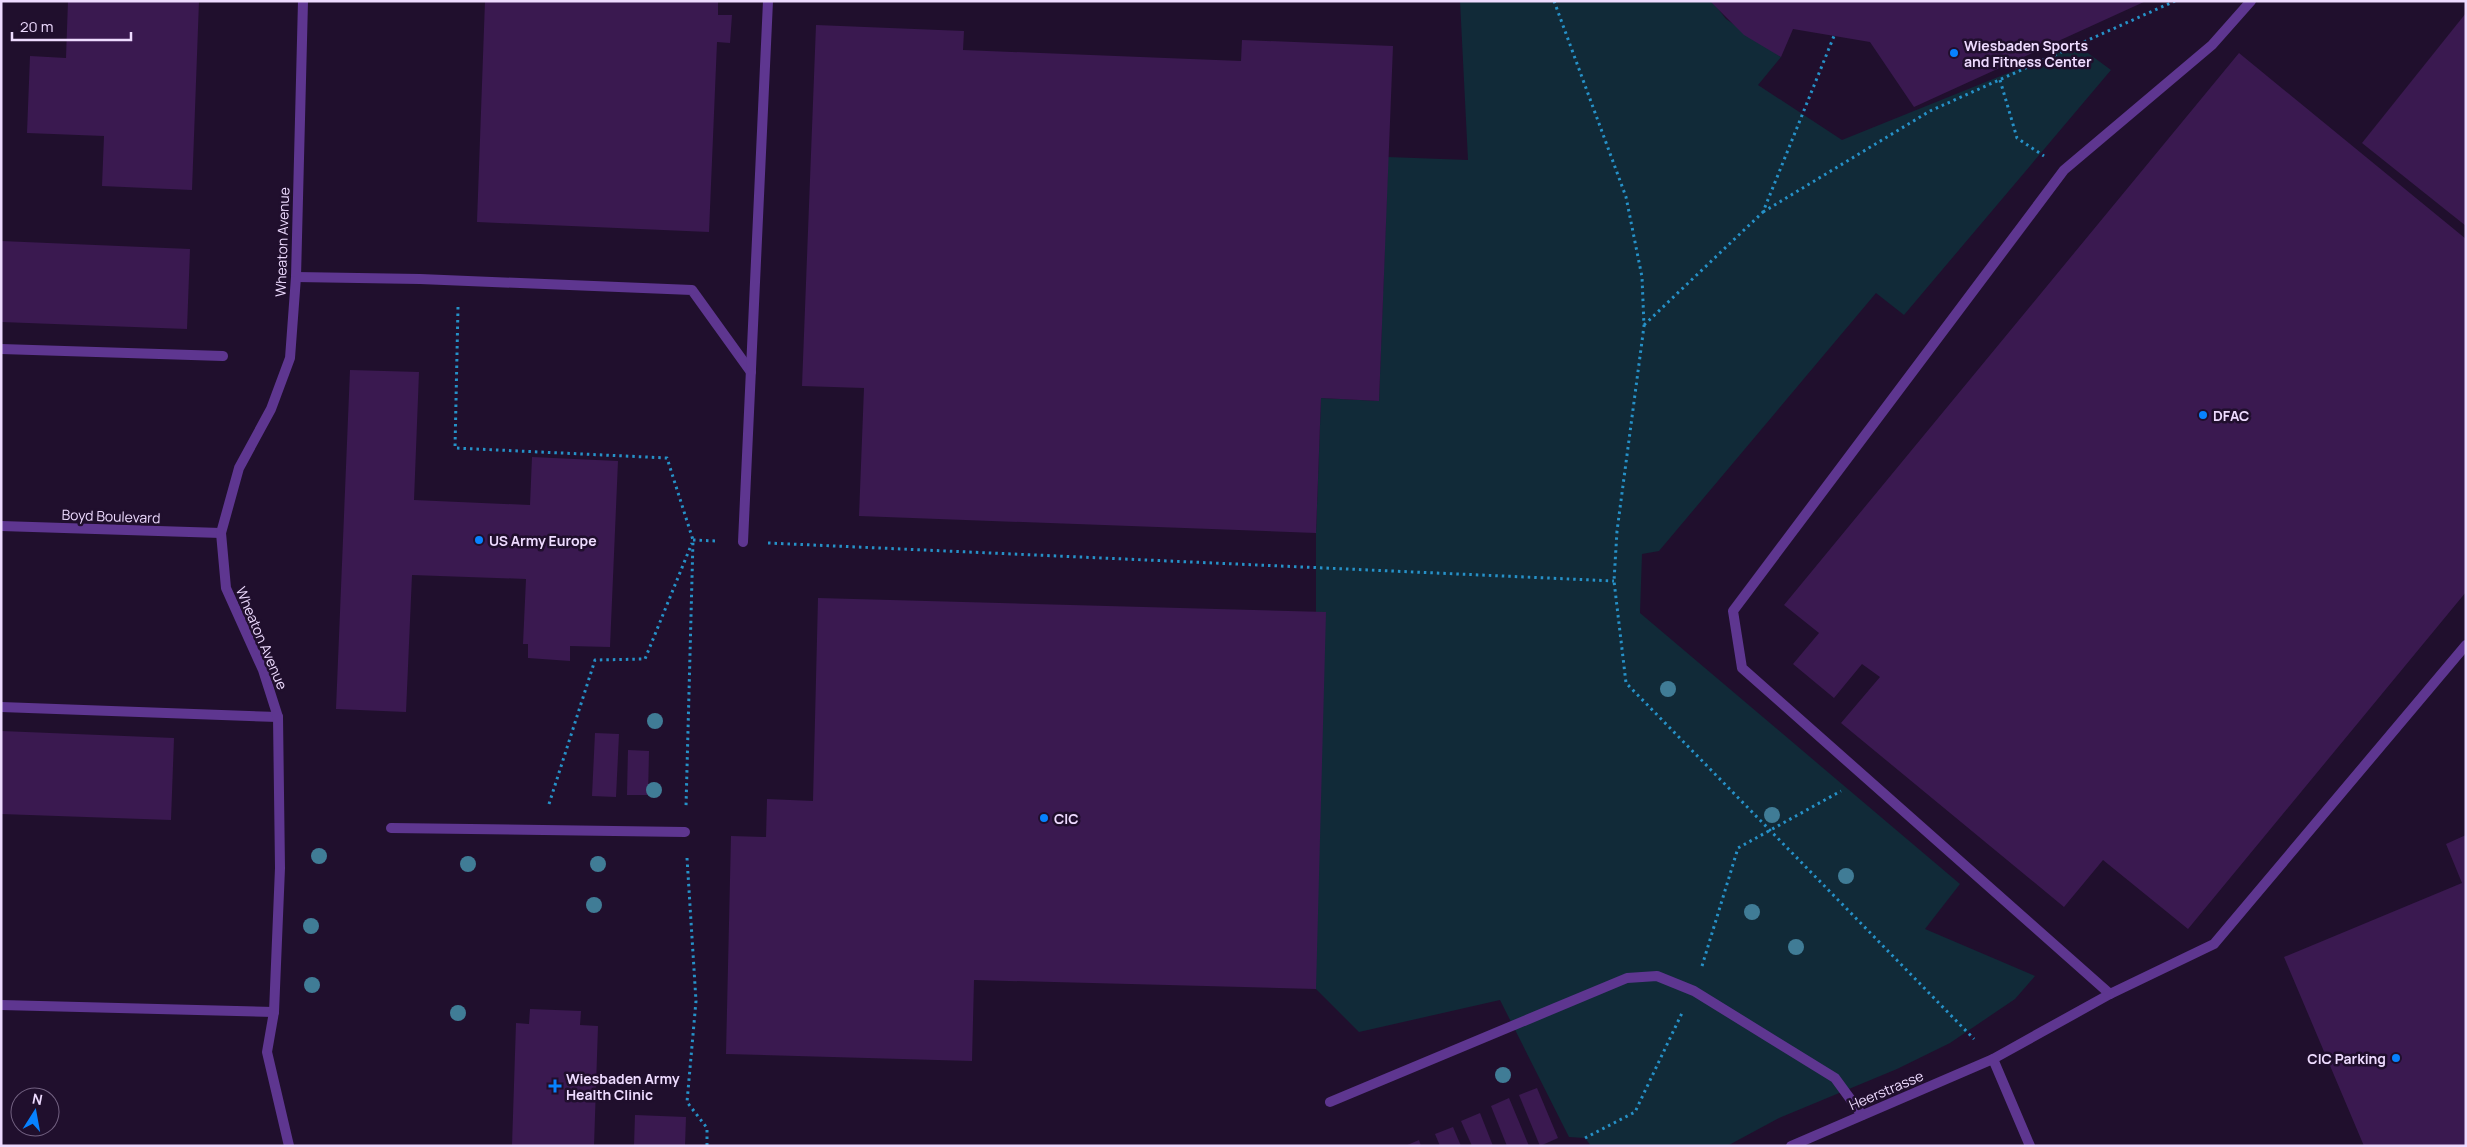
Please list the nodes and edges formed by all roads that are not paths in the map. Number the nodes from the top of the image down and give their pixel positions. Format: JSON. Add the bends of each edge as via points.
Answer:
{"nodes":[{"id":1,"x":303,"y":1,"type":"edge"},
{"id":2,"x":768,"y":1,"type":"edge"},
{"id":3,"x":2251,"y":1,"type":"edge"},
{"id":4,"x":296,"y":277,"type":"junction"},
{"id":5,"x":1,"y":349,"type":"edge"},
{"id":6,"x":224,"y":356,"type":"dead end"},
{"id":7,"x":751,"y":372,"type":"junction"},
{"id":8,"x":1,"y":526,"type":"edge"},
{"id":9,"x":221,"y":533,"type":"junction"},
{"id":10,"x":743,"y":542,"type":"road end"},
{"id":11,"x":2466,"y":646,"type":"edge"},
{"id":12,"x":1,"y":707,"type":"edge"},
{"id":13,"x":278,"y":717,"type":"junction"},
{"id":14,"x":391,"y":828,"type":"dead end"},
{"id":15,"x":685,"y":832,"type":"dead end"},
{"id":16,"x":2110,"y":994,"type":"junction"},
{"id":17,"x":1,"y":1005,"type":"edge"},
{"id":18,"x":274,"y":1012,"type":"junction"},
{"id":19,"x":1993,"y":1059,"type":"junction"},
{"id":20,"x":1330,"y":1102,"type":"dead end"},
{"id":21,"x":1862,"y":1116,"type":"junction"},
{"id":22,"x":289,"y":1146,"type":"edge"},
{"id":23,"x":1791,"y":1146,"type":"edge"},
{"id":24,"x":2030,"y":1146,"type":"edge"}],
"edges":[{"from":1,"to":4,"type":"street","name":"Wheaton Avenue"},
{"from":2,"to":7,"type":"street"},
{"from":3,"to":16,"type":"street","via":[[2212,45],[2064,170],[1733,611],[1742,668]]},
{"from":4,"to":7,"type":"street","via":[[692,290]]},
{"from":4,"to":9,"type":"street","name":"Wheaton Avenue","via":[[290,358],[271,410],[239,468]]},
{"from":5,"to":6,"type":"street"},
{"from":7,"to":10,"type":"street"},
{"from":8,"to":9,"type":"street","name":"Boyd Boulevard"},
{"from":9,"to":13,"type":"street","name":"Wheaton Avenue","via":[[226,588],[263,670]]},
{"from":11,"to":16,"type":"street","name":"Heerstrasse","via":[[2214,944]]},
{"from":12,"to":13,"type":"street"},
{"from":13,"to":18,"type":"street","name":"Wheaton Avenue","via":[[281,828]]},
{"from":14,"to":15,"type":"street"},
{"from":16,"to":19,"type":"street","name":"Heerstrasse"},
{"from":17,"to":18,"type":"street"},
{"from":18,"to":22,"type":"street","name":"Wheaton Avenue","via":[[267,1052]]},
{"from":19,"to":21,"type":"street","name":"Heerstrasse"},
{"from":19,"to":24,"type":"street"},
{"from":20,"to":21,"type":"street","via":[[1627,978],[1657,976],[1694,991],[1835,1078]]},
{"from":21,"to":23,"type":"street","name":"Heerstrasse"}]}
